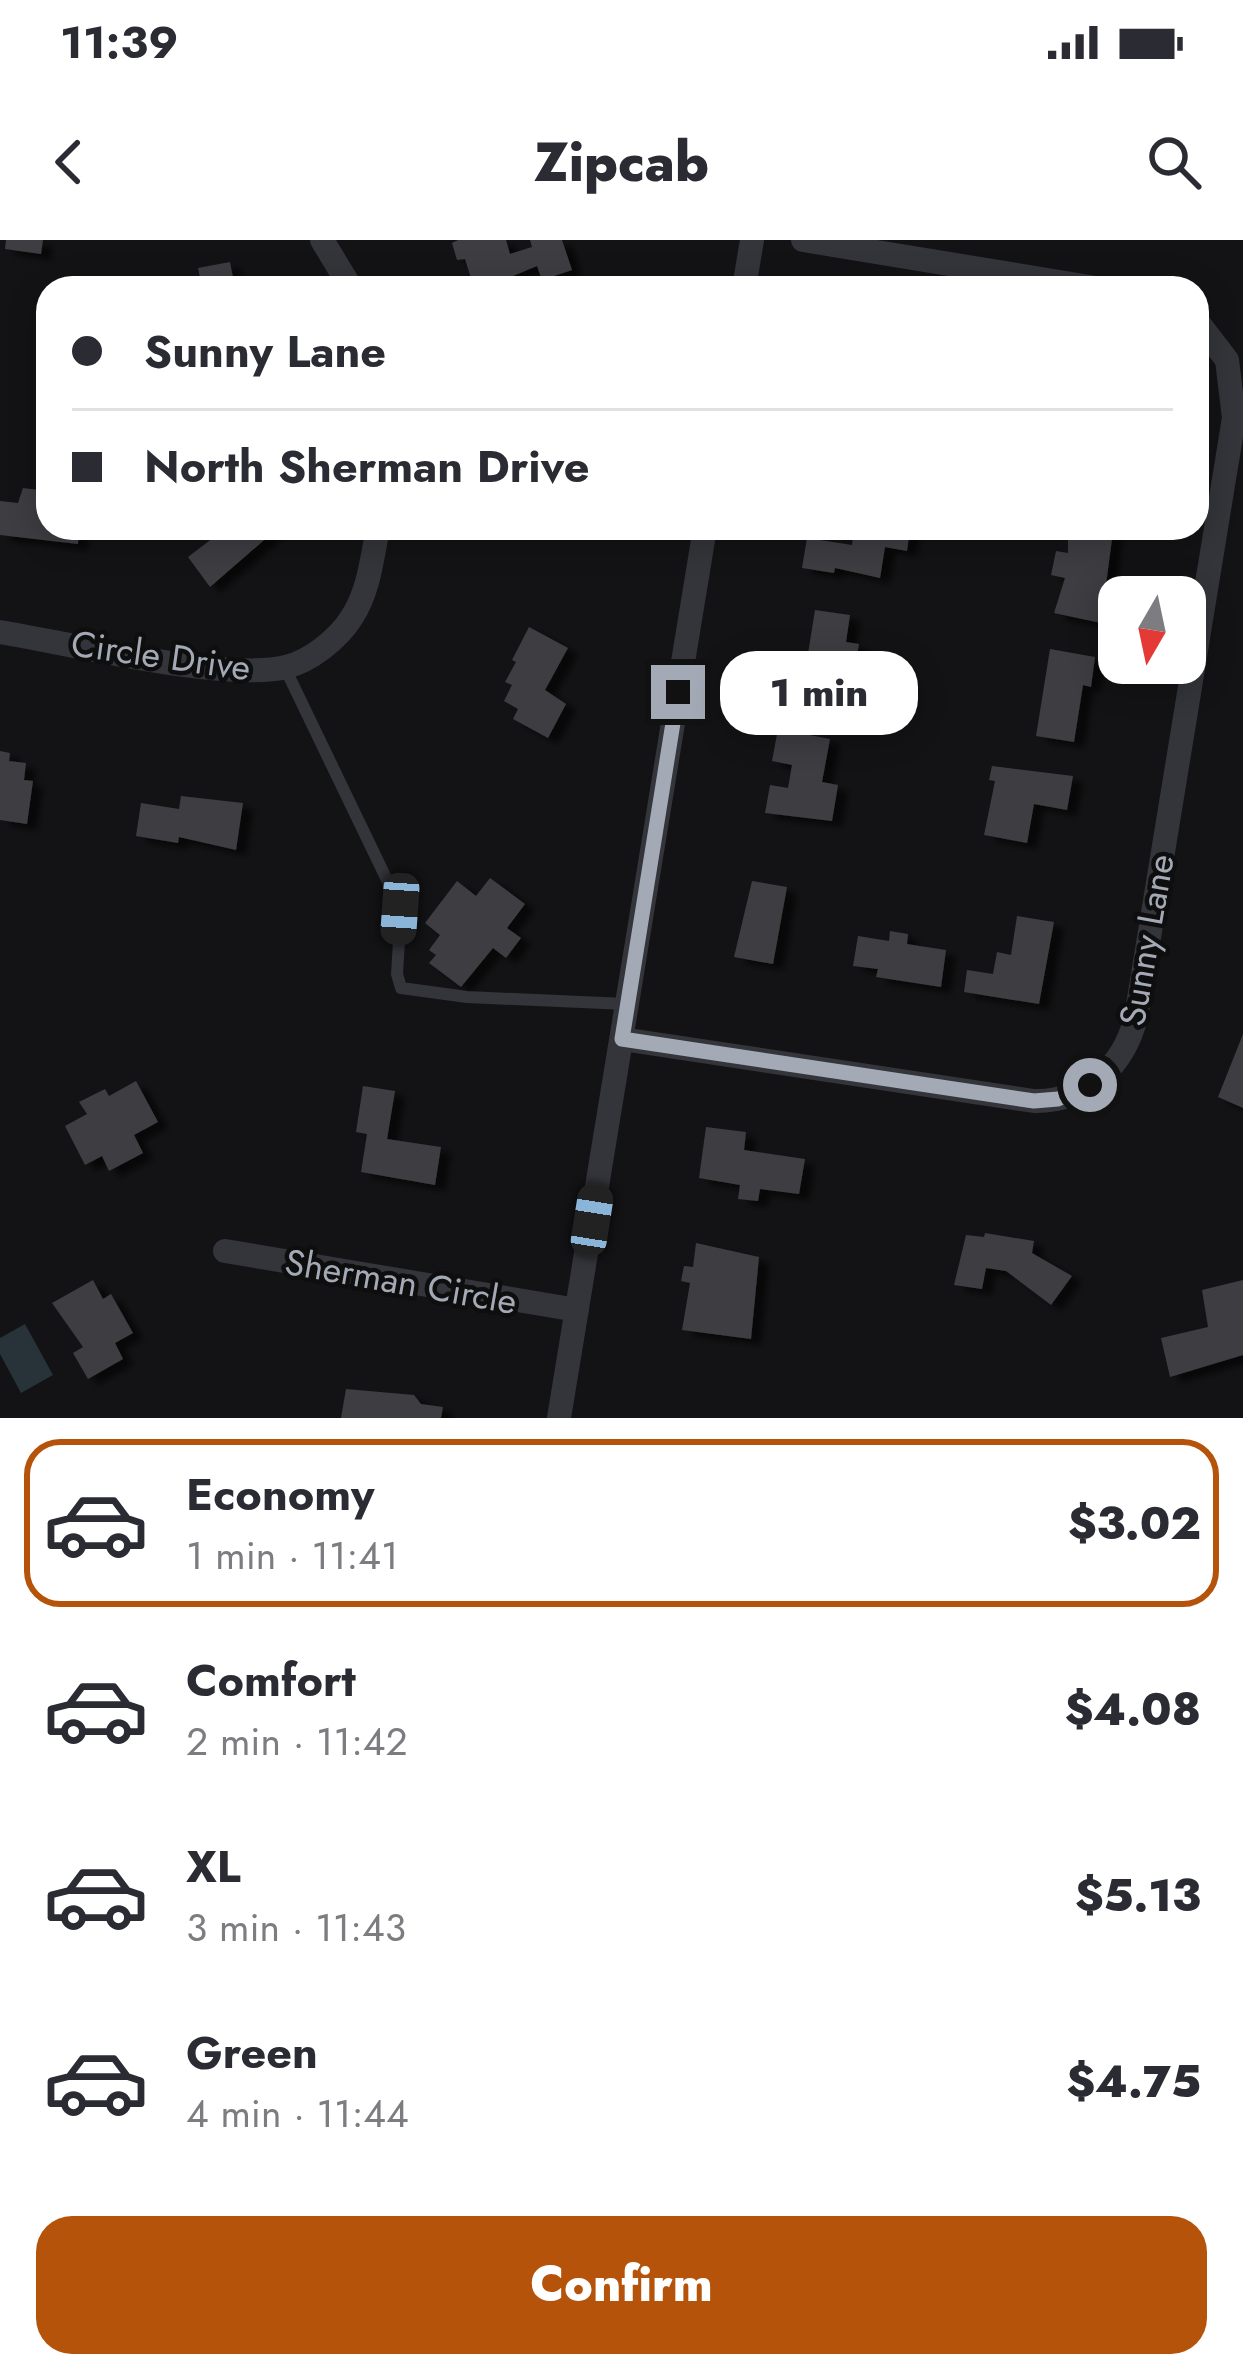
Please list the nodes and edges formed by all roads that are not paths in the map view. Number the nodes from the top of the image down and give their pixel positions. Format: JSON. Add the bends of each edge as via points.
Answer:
{"nodes":[{"id":1,"x":322,"y":240,"type":"edge"},
{"id":2,"x":752,"y":240,"type":"edge"},
{"id":3,"x":803,"y":240,"type":"edge"},
{"id":4,"x":344,"y":276,"type":"edge"},
{"id":5,"x":746,"y":276,"type":"edge"},
{"id":6,"x":1023,"y":276,"type":"edge"},
{"id":7,"x":1209,"y":337,"type":"edge"},
{"id":8,"x":375,"y":540,"type":"edge"},
{"id":9,"x":703,"y":540,"type":"edge"},
{"id":10,"x":0,"y":632,"type":"edge"},
{"id":11,"x":286,"y":668,"type":"junction"},
{"id":12,"x":627,"y":1004,"type":"junction"},
{"id":13,"x":622,"y":1039,"type":"junction"},
{"id":14,"x":225,"y":1251,"type":"dead end"},
{"id":15,"x":578,"y":1310,"type":"junction"},
{"id":16,"x":559,"y":1418,"type":"edge"}],
"edges":[{"from":1,"to":4,"type":"street"},
{"from":2,"to":5,"type":"street"},
{"from":3,"to":6,"type":"street"},
{"from":7,"to":13,"type":"street","name":"Sunny Lane","via":[[1227,360],[1235,405],[1136,1017],[1117,1061],[1080,1092],[1034,1101]]},
{"from":8,"to":11,"type":"street","name":"Circle Drive","via":[[360,604],[340,633]]},
{"from":9,"to":12,"type":"street"},
{"from":10,"to":11,"type":"street","name":"Circle Drive","via":[[242,671]]},
{"from":11,"to":12,"type":"lane","via":[[400,909],[401,988]]},
{"from":12,"to":13,"type":"street"},
{"from":13,"to":15,"type":"street"},
{"from":14,"to":15,"type":"street","name":"Sherman Circle"},
{"from":15,"to":16,"type":"street"}]}
